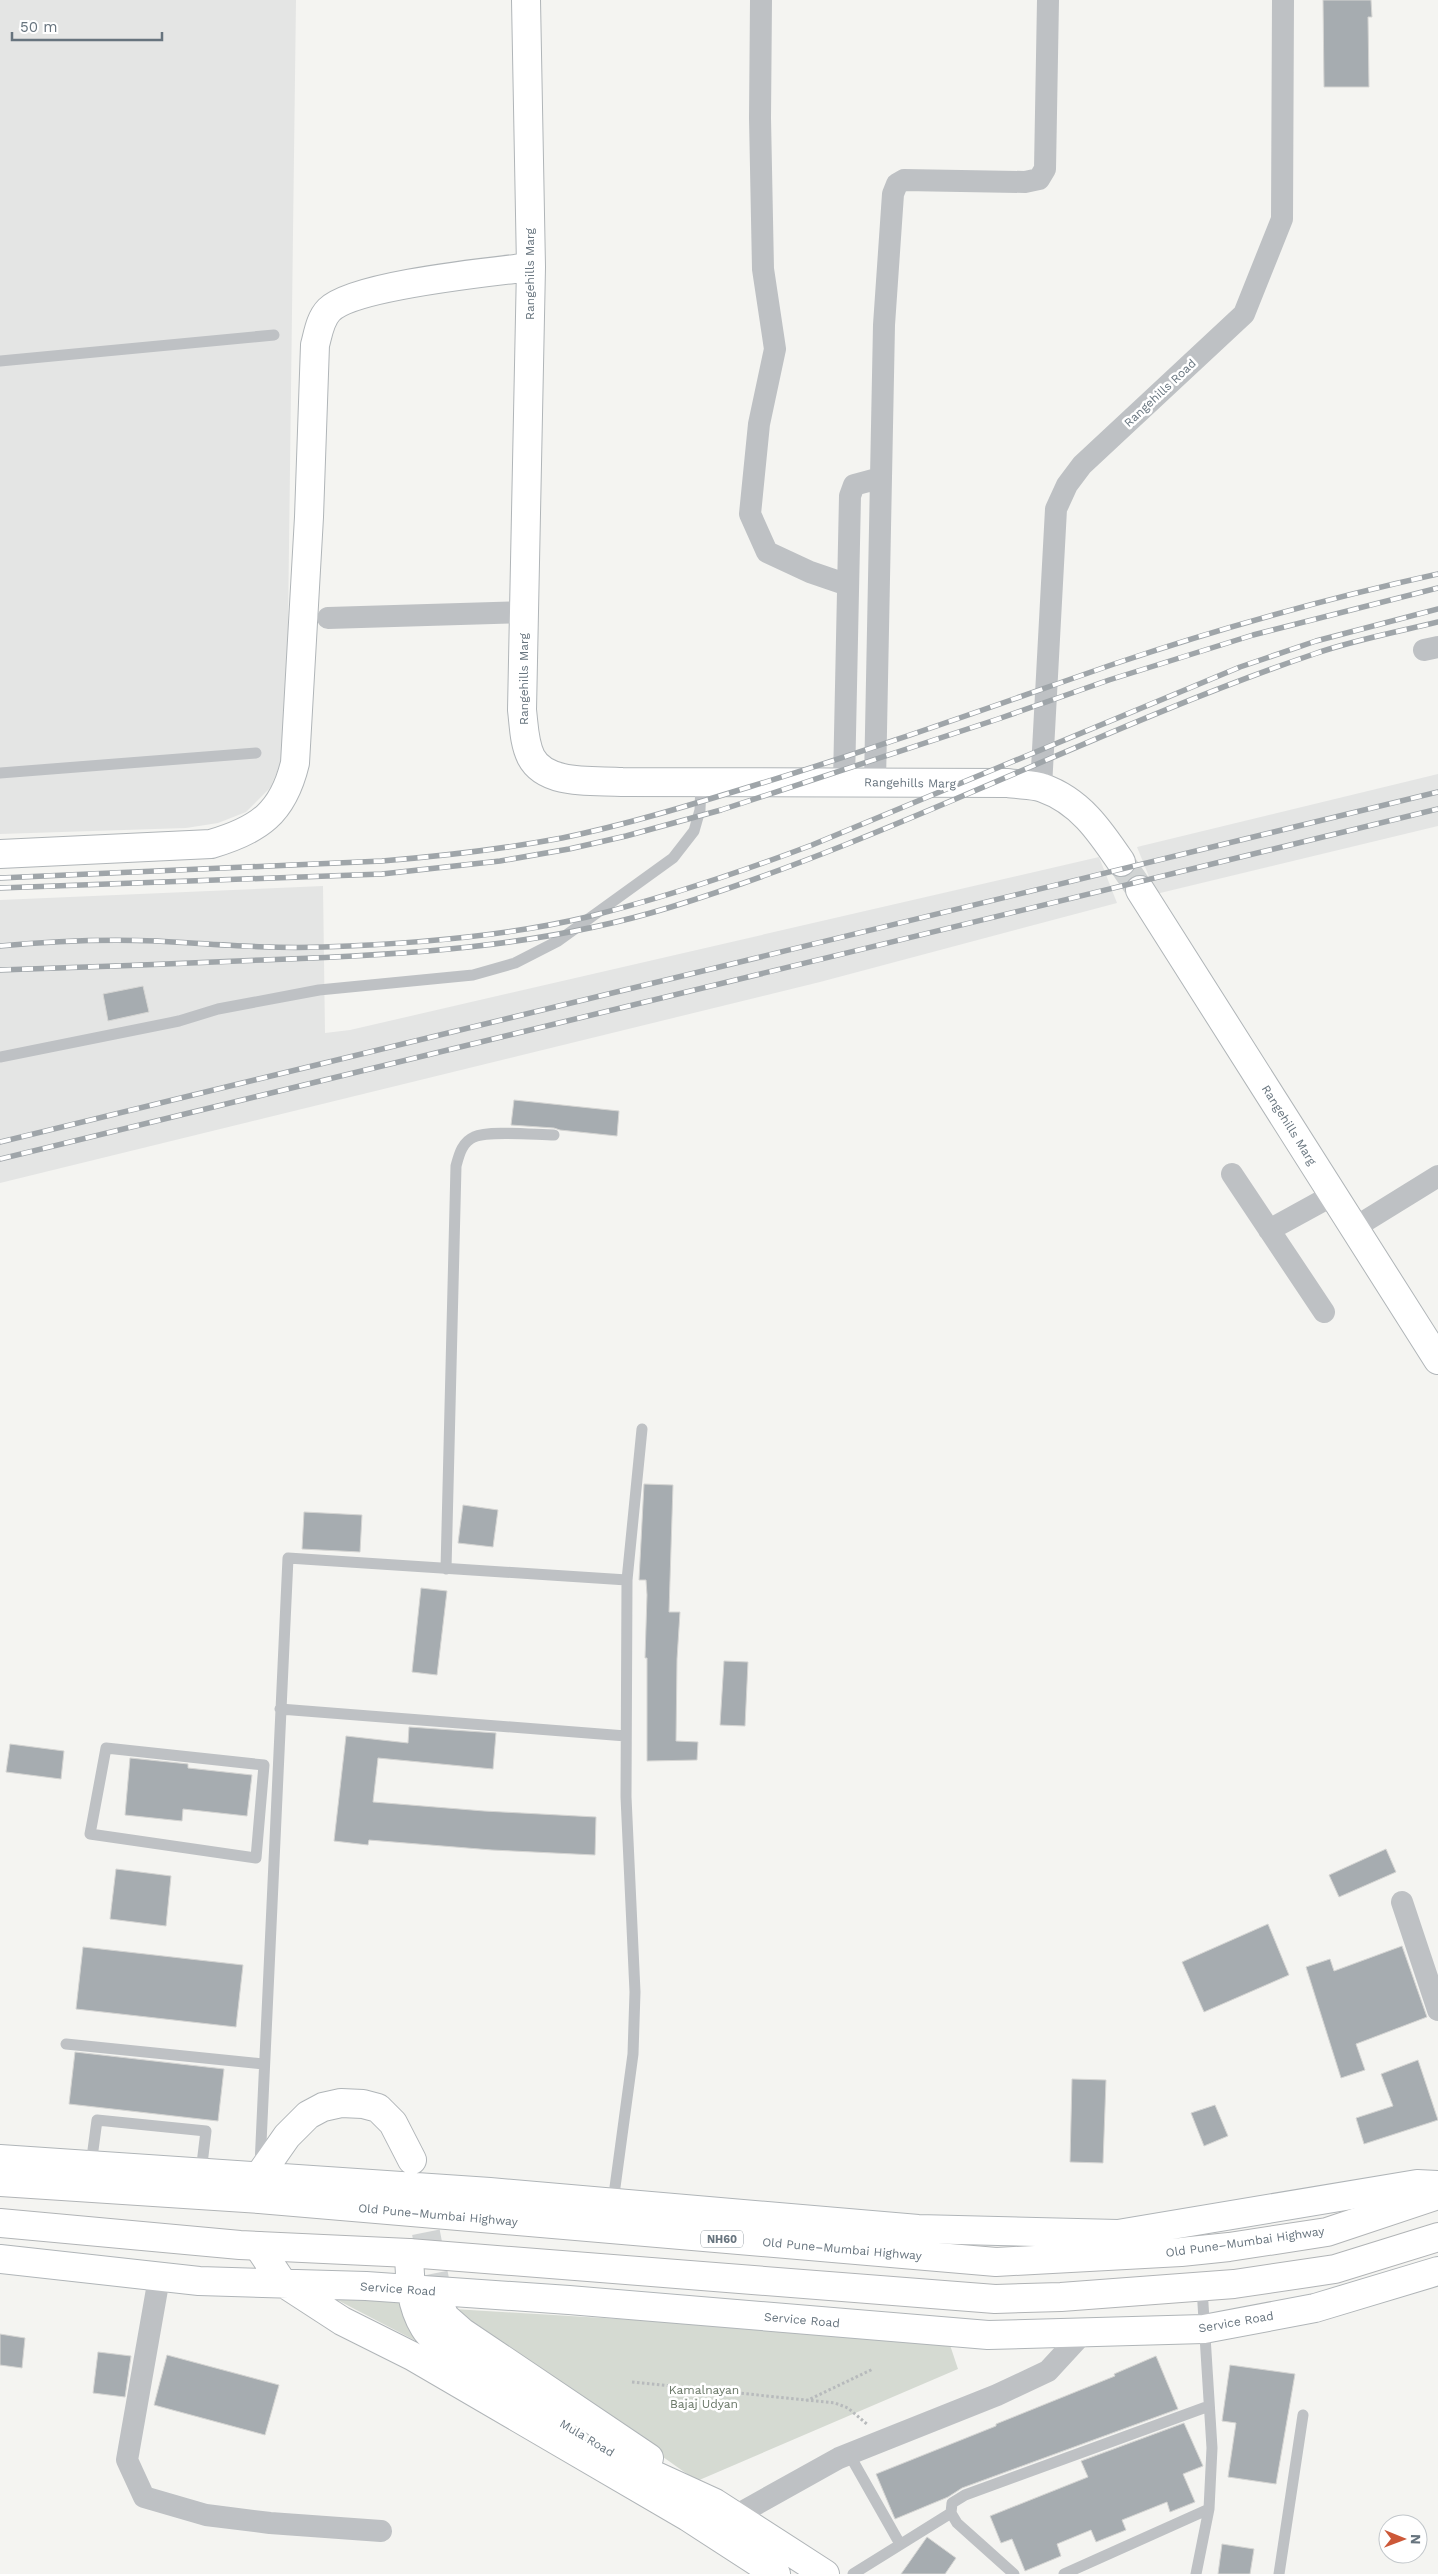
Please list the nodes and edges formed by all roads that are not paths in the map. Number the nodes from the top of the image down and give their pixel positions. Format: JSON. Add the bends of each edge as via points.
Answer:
{"nodes":[{"id":1,"x":526,"y":0,"type":"edge"},
{"id":2,"x":761,"y":0,"type":"edge"},
{"id":3,"x":1048,"y":0,"type":"edge"},
{"id":4,"x":1284,"y":0,"type":"edge"},
{"id":5,"x":531,"y":267,"type":"junction"},
{"id":6,"x":274,"y":335,"type":"dead end"},
{"id":7,"x":0,"y":361,"type":"edge"},
{"id":8,"x":880,"y":478,"type":"junction"},
{"id":9,"x":848,"y":585,"type":"junction"},
{"id":10,"x":524,"y":612,"type":"junction"},
{"id":11,"x":328,"y":618,"type":"dead end"},
{"id":12,"x":256,"y":754,"type":"dead end"},
{"id":13,"x":0,"y":773,"type":"edge"},
{"id":14,"x":701,"y":782,"type":"junction"},
{"id":15,"x":844,"y":782,"type":"junction"},
{"id":16,"x":875,"y":782,"type":"junction"},
{"id":17,"x":1041,"y":787,"type":"junction"},
{"id":18,"x":0,"y":854,"type":"edge"},
{"id":19,"x":1121,"y":862,"type":"tunnel mouth"},
{"id":20,"x":1140,"y":890,"type":"tunnel mouth"},
{"id":21,"x":0,"y":1057,"type":"edge"},
{"id":22,"x":554,"y":1135,"type":"dead end"},
{"id":23,"x":1232,"y":1174,"type":"dead end"},
{"id":24,"x":1438,"y":1176,"type":"edge"},
{"id":25,"x":1333,"y":1195,"type":"junction"},
{"id":26,"x":1354,"y":1228,"type":"junction"},
{"id":27,"x":1269,"y":1230,"type":"junction"},
{"id":28,"x":1324,"y":1312,"type":"dead end"},
{"id":29,"x":1438,"y":1360,"type":"edge"},
{"id":30,"x":642,"y":1429,"type":"dead end"},
{"id":31,"x":446,"y":1569,"type":"junction"},
{"id":32,"x":627,"y":1580,"type":"junction"},
{"id":33,"x":280,"y":1709,"type":"junction"},
{"id":34,"x":626,"y":1736,"type":"junction"},
{"id":35,"x":264,"y":1765,"type":"junction"},
{"id":36,"x":277,"y":1768,"type":"junction"},
{"id":37,"x":1402,"y":1902,"type":"dead end"},
{"id":38,"x":1438,"y":2010,"type":"edge"},
{"id":39,"x":66,"y":2044,"type":"dead end"},
{"id":40,"x":263,"y":2064,"type":"junction"},
{"id":41,"x":0,"y":2158,"type":"edge"},
{"id":42,"x":412,"y":2160,"type":"dead end"},
{"id":43,"x":91,"y":2165,"type":"junction"},
{"id":44,"x":201,"y":2172,"type":"junction"},
{"id":45,"x":0,"y":2182,"type":"edge"},
{"id":46,"x":1438,"y":2185,"type":"edge"},
{"id":47,"x":259,"y":2188,"type":"junction"},
{"id":48,"x":1438,"y":2195,"type":"edge"},
{"id":49,"x":613,"y":2202,"type":"junction"},
{"id":50,"x":0,"y":2223,"type":"edge"},
{"id":51,"x":1438,"y":2237,"type":"edge"},
{"id":52,"x":258,"y":2246,"type":"junction"},
{"id":53,"x":409,"y":2253,"type":"junction"},
{"id":54,"x":1,"y":2260,"type":"edge"},
{"id":55,"x":1438,"y":2271,"type":"edge"},
{"id":56,"x":159,"y":2278,"type":"junction"},
{"id":57,"x":282,"y":2282,"type":"junction"},
{"id":58,"x":1202,"y":2288,"type":"junction"},
{"id":59,"x":411,"y":2290,"type":"junction"},
{"id":60,"x":440,"y":2306,"type":"tunnel mouth"},
{"id":61,"x":1204,"y":2330,"type":"junction"},
{"id":62,"x":1083,"y":2333,"type":"junction"},
{"id":63,"x":1209,"y":2406,"type":"junction"},
{"id":64,"x":1303,"y":2415,"type":"dead end"},
{"id":65,"x":849,"y":2454,"type":"junction"},
{"id":66,"x":692,"y":2491,"type":"junction"},
{"id":67,"x":1209,"y":2509,"type":"junction"},
{"id":68,"x":951,"y":2513,"type":"junction"},
{"id":69,"x":736,"y":2516,"type":"junction"},
{"id":70,"x":705,"y":2528,"type":"junction"},
{"id":71,"x":381,"y":2530,"type":"dead end"},
{"id":72,"x":900,"y":2544,"type":"junction"},
{"id":73,"x":776,"y":2574,"type":"edge"},
{"id":74,"x":825,"y":2574,"type":"edge"},
{"id":75,"x":852,"y":2574,"type":"edge"},
{"id":76,"x":1014,"y":2574,"type":"edge"},
{"id":77,"x":1064,"y":2574,"type":"edge"},
{"id":78,"x":1196,"y":2574,"type":"edge"},
{"id":79,"x":1279,"y":2574,"type":"edge"}],
"edges":[{"from":1,"to":5,"type":"main road","name":"Rangehills Marg"},
{"from":2,"to":9,"type":"street","via":[[763,269],[775,349],[759,424],[750,514],[767,552]]},
{"from":3,"to":8,"type":"street","via":[[1045,169],[1039,179],[1025,182],[904,180],[897,184],[893,194],[884,325]]},
{"from":4,"to":17,"type":"street","name":"Rangehills Road","via":[[1282,219],[1244,314],[1082,465],[1056,509]]},
{"from":5,"to":10,"type":"main road","name":"Rangehills Marg"},
{"from":5,"to":18,"type":"main road","via":[[463,275],[361,294],[328,310],[321,324],[315,345],[295,763],[289,788],[276,808],[237,836],[211,844]]},
{"from":6,"to":7,"type":"lane"},
{"from":8,"to":9,"type":"street","via":[[859,483],[851,489]]},
{"from":8,"to":16,"type":"street"},
{"from":9,"to":15,"type":"street"},
{"from":10,"to":11,"type":"street"},
{"from":10,"to":14,"type":"main road","name":"Rangehills Marg","via":[[524,734],[531,758],[546,772],[568,779]]},
{"from":12,"to":13,"type":"lane"},
{"from":14,"to":15,"type":"main road","name":"Rangehills Marg"},
{"from":14,"to":21,"type":"lane","via":[[700,810],[694,831],[673,858],[558,941],[515,962],[473,976],[319,990],[218,1008],[179,1021]]},
{"from":15,"to":16,"type":"main road","name":"Rangehills Marg"},
{"from":16,"to":17,"type":"main road","name":"Rangehills Marg","via":[[1008,783]]},
{"from":17,"to":19,"type":"main road","name":"Rangehills Marg","via":[[1071,801],[1098,827]]},
{"from":20,"to":25,"type":"main road","name":"Rangehills Marg"},
{"from":22,"to":31,"type":"lane","via":[[474,1136],[462,1148],[456,1166]]},
{"from":23,"to":27,"type":"street"},
{"from":24,"to":26,"type":"street"},
{"from":25,"to":26,"type":"main road","name":"Rangehills Marg"},
{"from":25,"to":27,"type":"street"},
{"from":26,"to":29,"type":"main road","name":"Rangehills Marg"},
{"from":27,"to":28,"type":"street"},
{"from":30,"to":32,"type":"lane"},
{"from":31,"to":32,"type":"lane"},
{"from":31,"to":33,"type":"lane","via":[[288,1558]]},
{"from":32,"to":34,"type":"lane"},
{"from":33,"to":34,"type":"lane"},
{"from":33,"to":36,"type":"lane"},
{"from":34,"to":49,"type":"lane","via":[[635,1992],[633,2054]]},
{"from":35,"to":35,"type":"lane","via":[[106,1748],[90,1834],[256,1858]]},
{"from":35,"to":36,"type":"lane"},
{"from":36,"to":40,"type":"lane"},
{"from":37,"to":38,"type":"street"},
{"from":39,"to":40,"type":"lane"},
{"from":40,"to":47,"type":"lane"},
{"from":41,"to":43,"type":"main road"},
{"from":42,"to":47,"type":"main road","via":[[393,2123],[378,2108],[363,2104],[323,2107],[308,2115],[287,2136]]},
{"from":43,"to":44,"type":"main road"},
{"from":43,"to":44,"type":"lane","via":[[97,2120],[206,2131]]},
{"from":44,"to":47,"type":"main road"},
{"from":45,"to":47,"type":"main road","name":"Old Pune–Mumbai Highway","number":"NH60"},
{"from":46,"to":49,"type":"main road","via":[[1417,2184],[1118,2234],[918,2228]]},
{"from":47,"to":48,"type":"main road","name":"Old Pune–Mumbai Highway","number":"NH60","via":[[996,2262],[1229,2247],[1327,2232]]},
{"from":47,"to":49,"type":"main road"},
{"from":50,"to":52,"type":"main road"},
{"from":51,"to":58,"type":"main road","via":[[1335,2268]]},
{"from":52,"to":53,"type":"main road"},
{"from":52,"to":57,"type":"main road"},
{"from":53,"to":58,"type":"main road","via":[[995,2300]]},
{"from":53,"to":59,"type":"main road","name":"Mula Road"},
{"from":54,"to":56,"type":"main road","name":"Service Road"},
{"from":55,"to":61,"type":"main road","name":"Service Road","via":[[1315,2308]]},
{"from":56,"to":57,"type":"main road","name":"Service Road"},
{"from":56,"to":71,"type":"street","via":[[127,2460],[144,2497],[206,2515],[270,2524]]},
{"from":57,"to":59,"type":"main road","name":"Service Road"},
{"from":57,"to":70,"type":"main road","via":[[342,2321],[412,2356]]},
{"from":58,"to":61,"type":"lane"},
{"from":59,"to":62,"type":"main road","name":"Service Road","via":[[988,2335]]},
{"from":59,"to":66,"type":"main road","name":"Mula Road","via":[[425,2329],[444,2349],[632,2465]]},
{"from":60,"to":66,"type":"main road","via":[[462,2332],[642,2452]]},
{"from":61,"to":62,"type":"main road","name":"Service Road"},
{"from":61,"to":63,"type":"lane"},
{"from":62,"to":65,"type":"street","via":[[1048,2371],[997,2395]]},
{"from":63,"to":67,"type":"lane","via":[[1212,2448]]},
{"from":63,"to":68,"type":"lane","via":[[965,2495],[952,2503]]},
{"from":64,"to":79,"type":"lane"},
{"from":65,"to":69,"type":"street"},
{"from":65,"to":72,"type":"lane"},
{"from":66,"to":69,"type":"main road","name":"Mula Road"},
{"from":67,"to":77,"type":"lane"},
{"from":67,"to":78,"type":"lane"},
{"from":68,"to":72,"type":"lane"},
{"from":68,"to":76,"type":"lane","via":[[957,2523]]},
{"from":69,"to":70,"type":"street"},
{"from":69,"to":74,"type":"main road","name":"Mula Road"},
{"from":70,"to":73,"type":"main road"},
{"from":72,"to":75,"type":"lane"}]}
